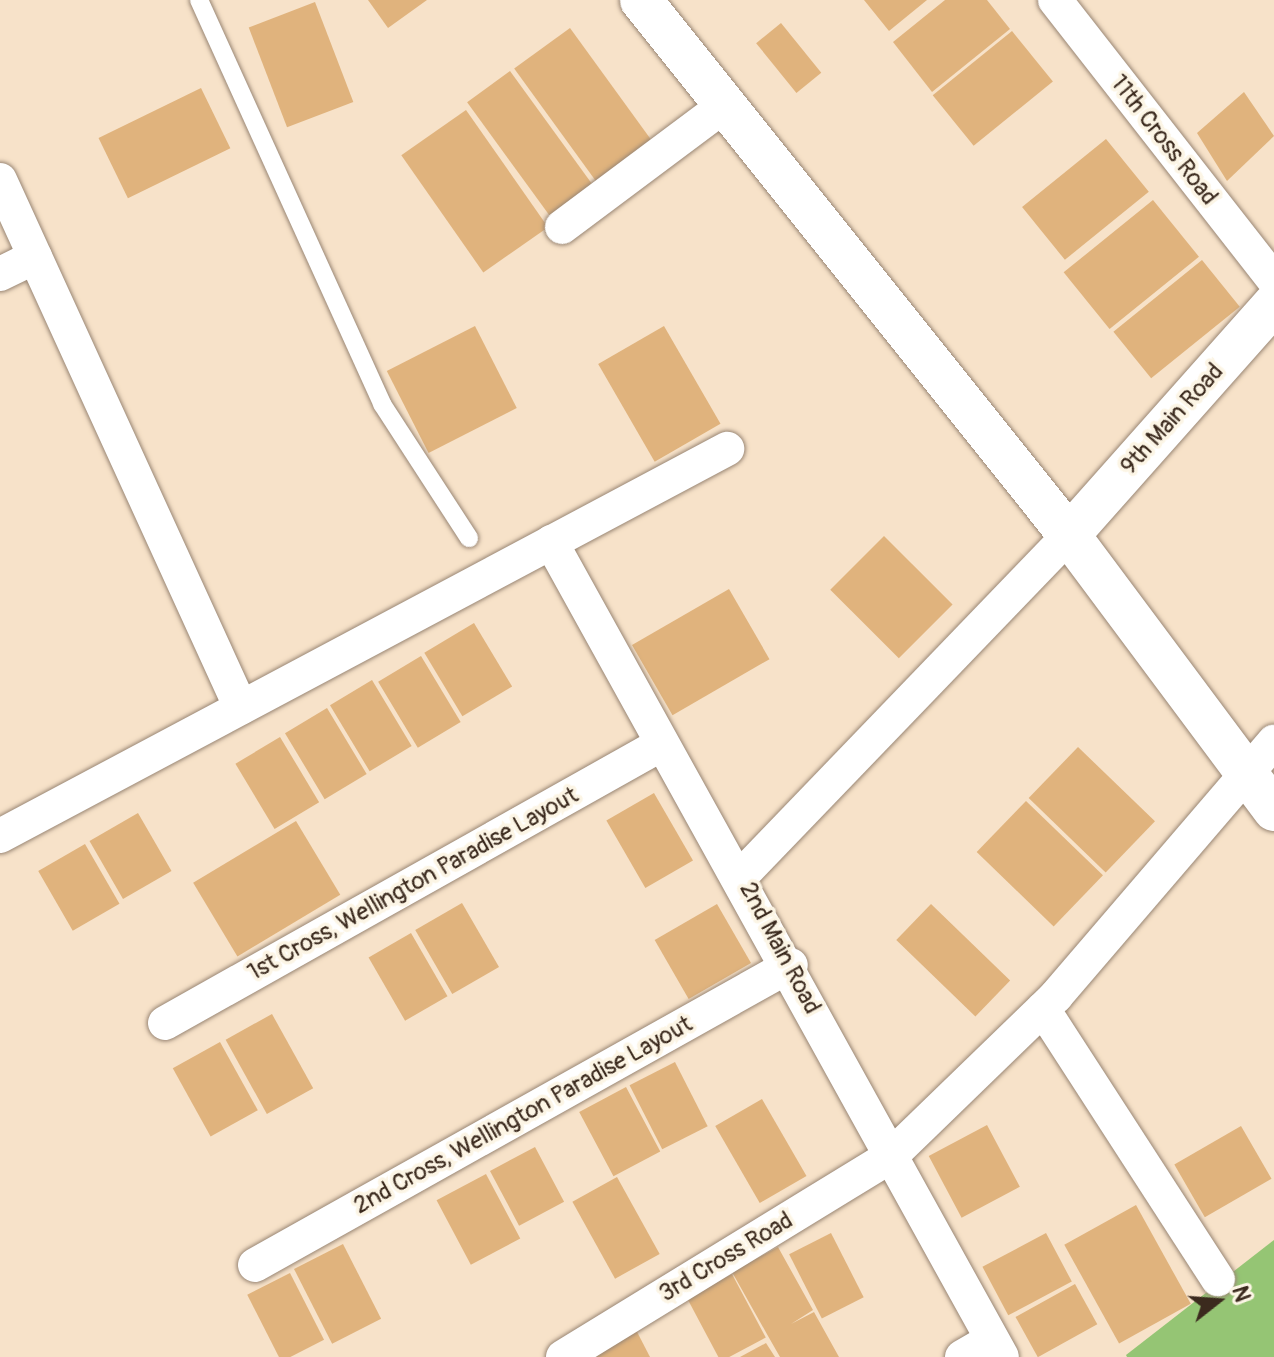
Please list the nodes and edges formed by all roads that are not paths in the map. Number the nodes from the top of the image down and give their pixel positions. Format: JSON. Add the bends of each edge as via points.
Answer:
{"nodes":[{"id":1,"x":199,"y":0,"type":"edge"},
{"id":2,"x":641,"y":0,"type":"edge"},
{"id":3,"x":1055,"y":0,"type":"edge"},
{"id":4,"x":725,"y":105,"type":"junction"},
{"id":5,"x":0,"y":180,"type":"edge"},
{"id":6,"x":562,"y":227,"type":"dead end"},
{"id":7,"x":35,"y":257,"type":"junction"},
{"id":8,"x":0,"y":274,"type":"edge"},
{"id":9,"x":1274,"y":280,"type":"edge"},
{"id":10,"x":1274,"y":304,"type":"edge"},
{"id":11,"x":727,"y":449,"type":"dead end"},
{"id":12,"x":1069,"y":535,"type":"junction"},
{"id":13,"x":469,"y":538,"type":"dead end"},
{"id":14,"x":551,"y":542,"type":"junction"},
{"id":15,"x":241,"y":708,"type":"junction"},
{"id":16,"x":1274,"y":742,"type":"edge"},
{"id":17,"x":660,"y":745,"type":"junction"},
{"id":18,"x":1246,"y":772,"type":"junction"},
{"id":19,"x":1274,"y":810,"type":"edge"},
{"id":20,"x":0,"y":836,"type":"edge"},
{"id":21,"x":741,"y":876,"type":"junction"},
{"id":22,"x":791,"y":965,"type":"junction"},
{"id":23,"x":1043,"y":1009,"type":"junction"},
{"id":24,"x":165,"y":1023,"type":"dead end"},
{"id":25,"x":890,"y":1157,"type":"junction"},
{"id":26,"x":255,"y":1265,"type":"dead end"},
{"id":27,"x":1218,"y":1279,"type":"dead end"},
{"id":28,"x":997,"y":1348,"type":"edge"},
{"id":29,"x":563,"y":1357,"type":"edge"},
{"id":30,"x":962,"y":1357,"type":"edge"}],
"edges":[{"from":1,"to":13,"type":"lane","via":[[382,404]]},
{"from":2,"to":4,"type":"street"},
{"from":3,"to":9,"type":"street","name":"11th Cross Road"},
{"from":4,"to":6,"type":"street"},
{"from":4,"to":12,"type":"street"},
{"from":5,"to":7,"type":"street"},
{"from":7,"to":8,"type":"street"},
{"from":7,"to":15,"type":"street"},
{"from":10,"to":12,"type":"street","name":"9th Main Road"},
{"from":11,"to":14,"type":"street"},
{"from":12,"to":18,"type":"street"},
{"from":12,"to":21,"type":"street"},
{"from":14,"to":15,"type":"street"},
{"from":14,"to":17,"type":"street","name":"2nd Main Road"},
{"from":15,"to":20,"type":"street"},
{"from":16,"to":18,"type":"street","name":"3rd Cross Road"},
{"from":17,"to":21,"type":"street","name":"2nd Main Road"},
{"from":17,"to":24,"type":"street","name":"1st Cross, Wellington Paradise Layout"},
{"from":18,"to":19,"type":"street"},
{"from":18,"to":23,"type":"street","name":"3rd Cross Road"},
{"from":21,"to":22,"type":"street","name":"2nd Main Road"},
{"from":22,"to":25,"type":"street","name":"2nd Main Road"},
{"from":22,"to":26,"type":"street","name":"2nd Cross, Wellington Paradise Layout"},
{"from":23,"to":25,"type":"street","name":"3rd Cross Road"},
{"from":23,"to":27,"type":"street"},
{"from":25,"to":28,"type":"street","name":"2nd Main Road"},
{"from":25,"to":29,"type":"street","name":"3rd Cross Road"},
{"from":28,"to":30,"type":"street"}]}
